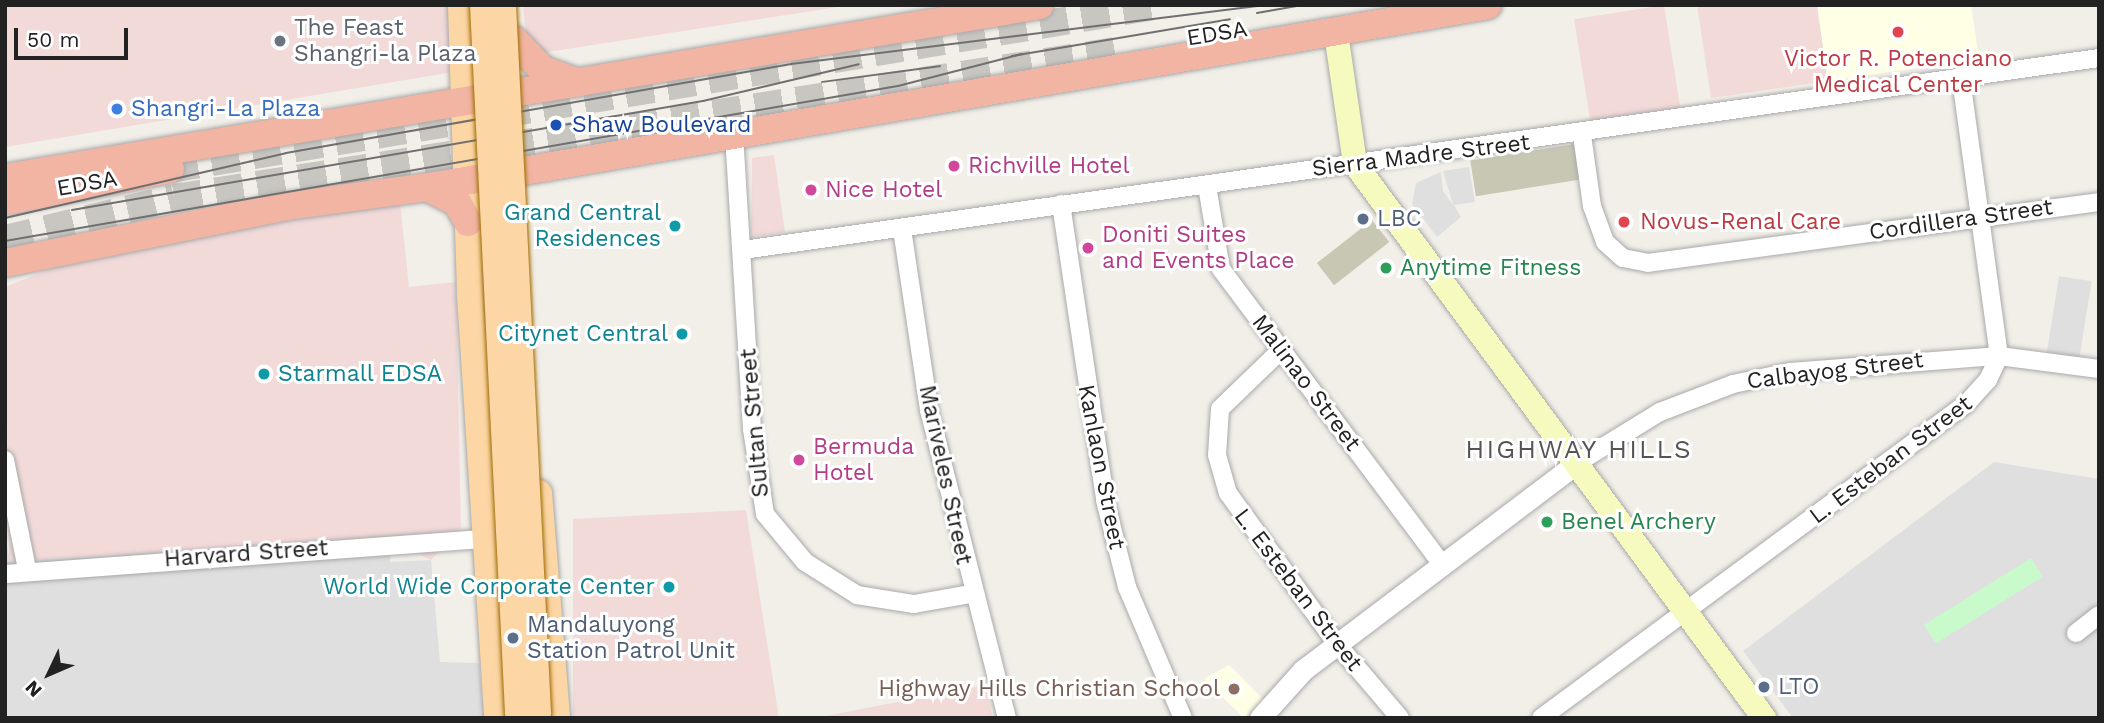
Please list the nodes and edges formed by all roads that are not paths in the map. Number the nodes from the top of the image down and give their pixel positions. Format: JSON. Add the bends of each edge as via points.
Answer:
{"nodes":[{"id":1,"x":461,"y":5,"type":"edge"},
{"id":2,"x":485,"y":5,"type":"edge"},
{"id":3,"x":503,"y":5,"type":"edge"},
{"id":4,"x":513,"y":5,"type":"edge"},
{"id":5,"x":1040,"y":5,"type":"edge"},
{"id":6,"x":1395,"y":5,"type":"edge"},
{"id":7,"x":1488,"y":5,"type":"edge"},
{"id":8,"x":1336,"y":33,"type":"junction"},
{"id":9,"x":514,"y":40,"type":"junction"},
{"id":10,"x":1122,"y":50,"type":"tunnel mouth"},
{"id":11,"x":2099,"y":58,"type":"edge"},
{"id":12,"x":1961,"y":77,"type":"junction"},
{"id":13,"x":581,"y":83,"type":"junction"},
{"id":14,"x":491,"y":97,"type":"junction"},
{"id":15,"x":734,"y":134,"type":"junction"},
{"id":16,"x":1582,"y":135,"type":"junction"},
{"id":17,"x":1354,"y":163,"type":"junction"},
{"id":18,"x":170,"y":169,"type":"tunnel mouth"},
{"id":19,"x":508,"y":173,"type":"junction"},
{"id":20,"x":5,"y":178,"type":"edge"},
{"id":21,"x":468,"y":181,"type":"junction"},
{"id":22,"x":1207,"y":186,"type":"junction"},
{"id":23,"x":429,"y":188,"type":"junction"},
{"id":24,"x":5,"y":201,"type":"edge"},
{"id":25,"x":2099,"y":202,"type":"edge"},
{"id":26,"x":1061,"y":204,"type":"junction"},
{"id":27,"x":1980,"y":217,"type":"junction"},
{"id":28,"x":468,"y":222,"type":"junction"},
{"id":29,"x":902,"y":229,"type":"junction"},
{"id":30,"x":743,"y":250,"type":"junction"},
{"id":31,"x":5,"y":263,"type":"edge"},
{"id":32,"x":1281,"y":350,"type":"junction"},
{"id":33,"x":1999,"y":356,"type":"junction"},
{"id":34,"x":475,"y":361,"type":"junction"},
{"id":35,"x":517,"y":361,"type":"junction"},
{"id":36,"x":2099,"y":369,"type":"edge"},
{"id":37,"x":5,"y":460,"type":"edge"},
{"id":38,"x":1577,"y":463,"type":"junction"},
{"id":39,"x":531,"y":548,"type":"junction"},
{"id":40,"x":487,"y":551,"type":"junction"},
{"id":41,"x":1442,"y":564,"type":"junction"},
{"id":42,"x":27,"y":569,"type":"junction"},
{"id":43,"x":5,"y":574,"type":"edge"},
{"id":44,"x":971,"y":594,"type":"junction"},
{"id":45,"x":1688,"y":613,"type":"junction"},
{"id":46,"x":2098,"y":616,"type":"edge"},
{"id":47,"x":2076,"y":633,"type":"dead end"},
{"id":48,"x":1337,"y":644,"type":"junction"},
{"id":49,"x":528,"y":716,"type":"edge"},
{"id":50,"x":1007,"y":718,"type":"edge"},
{"id":51,"x":1183,"y":718,"type":"edge"},
{"id":52,"x":1260,"y":718,"type":"edge"},
{"id":53,"x":1400,"y":718,"type":"edge"},
{"id":54,"x":1541,"y":718,"type":"edge"},
{"id":55,"x":1764,"y":718,"type":"edge"}],
"edges":[{"from":1,"to":14,"type":"main road"},
{"from":2,"to":14,"type":"highway"},
{"from":2,"to":49,"type":"main road","bridge":true},
{"from":3,"to":49,"type":"main road","bridge":true},
{"from":4,"to":9,"type":"main road"},
{"from":5,"to":13,"type":"highway"},
{"from":6,"to":10,"type":"highway","name":"EDSA"},
{"from":7,"to":8,"type":"highway"},
{"from":8,"to":15,"type":"highway"},
{"from":8,"to":17,"type":"main road"},
{"from":9,"to":13,"type":"highway","via":[[543,70]]},
{"from":9,"to":14,"type":"main road"},
{"from":11,"to":12,"type":"street","name":"Sierra Madre Street"},
{"from":12,"to":16,"type":"street","name":"Sierra Madre Street"},
{"from":12,"to":27,"type":"street"},
{"from":13,"to":14,"type":"highway"},
{"from":14,"to":19,"type":"highway"},
{"from":14,"to":20,"type":"highway"},
{"from":14,"to":21,"type":"main road"},
{"from":15,"to":19,"type":"highway"},
{"from":15,"to":30,"type":"street","name":"Sultan Street"},
{"from":16,"to":17,"type":"street","name":"Sierra Madre Street"},
{"from":16,"to":27,"type":"street","name":"Cordillera Street","via":[[1592,206],[1605,242],[1623,258],[1648,263]]},
{"from":17,"to":22,"type":"street","name":"Sierra Madre Street"},
{"from":17,"to":38,"type":"main road"},
{"from":18,"to":24,"type":"highway","name":"EDSA"},
{"from":19,"to":21,"type":"highway"},
{"from":19,"to":35,"type":"highway"},
{"from":21,"to":23,"type":"highway"},
{"from":21,"to":28,"type":"main road"},
{"from":22,"to":26,"type":"street","name":"Sierra Madre Street"},
{"from":22,"to":32,"type":"street","name":"Malinao Street","via":[[1221,269]]},
{"from":23,"to":28,"type":"highway","via":[[457,202]]},
{"from":23,"to":31,"type":"highway","via":[[287,206]]},
{"from":25,"to":27,"type":"street","name":"Cordillera Street"},
{"from":26,"to":29,"type":"street","name":"Sierra Madre Street"},
{"from":26,"to":51,"type":"street","name":"Kanlaon Street","via":[[1105,500],[1127,587]]},
{"from":27,"to":33,"type":"street"},
{"from":28,"to":34,"type":"main road"},
{"from":29,"to":30,"type":"street","name":"Sierra Madre Street"},
{"from":29,"to":44,"type":"street","name":"Mariveles Street","via":[[929,410]]},
{"from":30,"to":44,"type":"street","name":"Sultan Street","via":[[759,494],[773,526],[805,562],[857,595],[914,604]]},
{"from":32,"to":41,"type":"street","name":"Malinao Street"},
{"from":32,"to":48,"type":"street","name":"L. Esteban Street","via":[[1225,401],[1217,455],[1240,516]]},
{"from":33,"to":36,"type":"street","name":"Calbayog Street"},
{"from":33,"to":38,"type":"street","name":"Calbayog Street","via":[[1790,372],[1733,384],[1660,412]]},
{"from":33,"to":45,"type":"street","name":"L. Esteban Street","via":[[1967,403]]},
{"from":34,"to":35,"type":"main road"},
{"from":34,"to":40,"type":"main road"},
{"from":35,"to":39,"type":"highway"},
{"from":37,"to":42,"type":"street"},
{"from":38,"to":41,"type":"street","name":"Calbayog Street"},
{"from":38,"to":45,"type":"main road"},
{"from":39,"to":40,"type":"main road"},
{"from":39,"to":49,"type":"main road"},
{"from":40,"to":42,"type":"street","name":"Harvard Street"},
{"from":40,"to":49,"type":"main road"},
{"from":41,"to":48,"type":"street","name":"Calbayog Street"},
{"from":42,"to":43,"type":"street","name":"Harvard Street"},
{"from":44,"to":50,"type":"street","name":"Mariveles Street"},
{"from":45,"to":54,"type":"street","name":"L. Esteban Street"},
{"from":45,"to":55,"type":"main road"},
{"from":46,"to":47,"type":"street"},
{"from":48,"to":52,"type":"street","name":"Calbayog Street"},
{"from":48,"to":53,"type":"street","name":"L. Esteban Street"}]}
